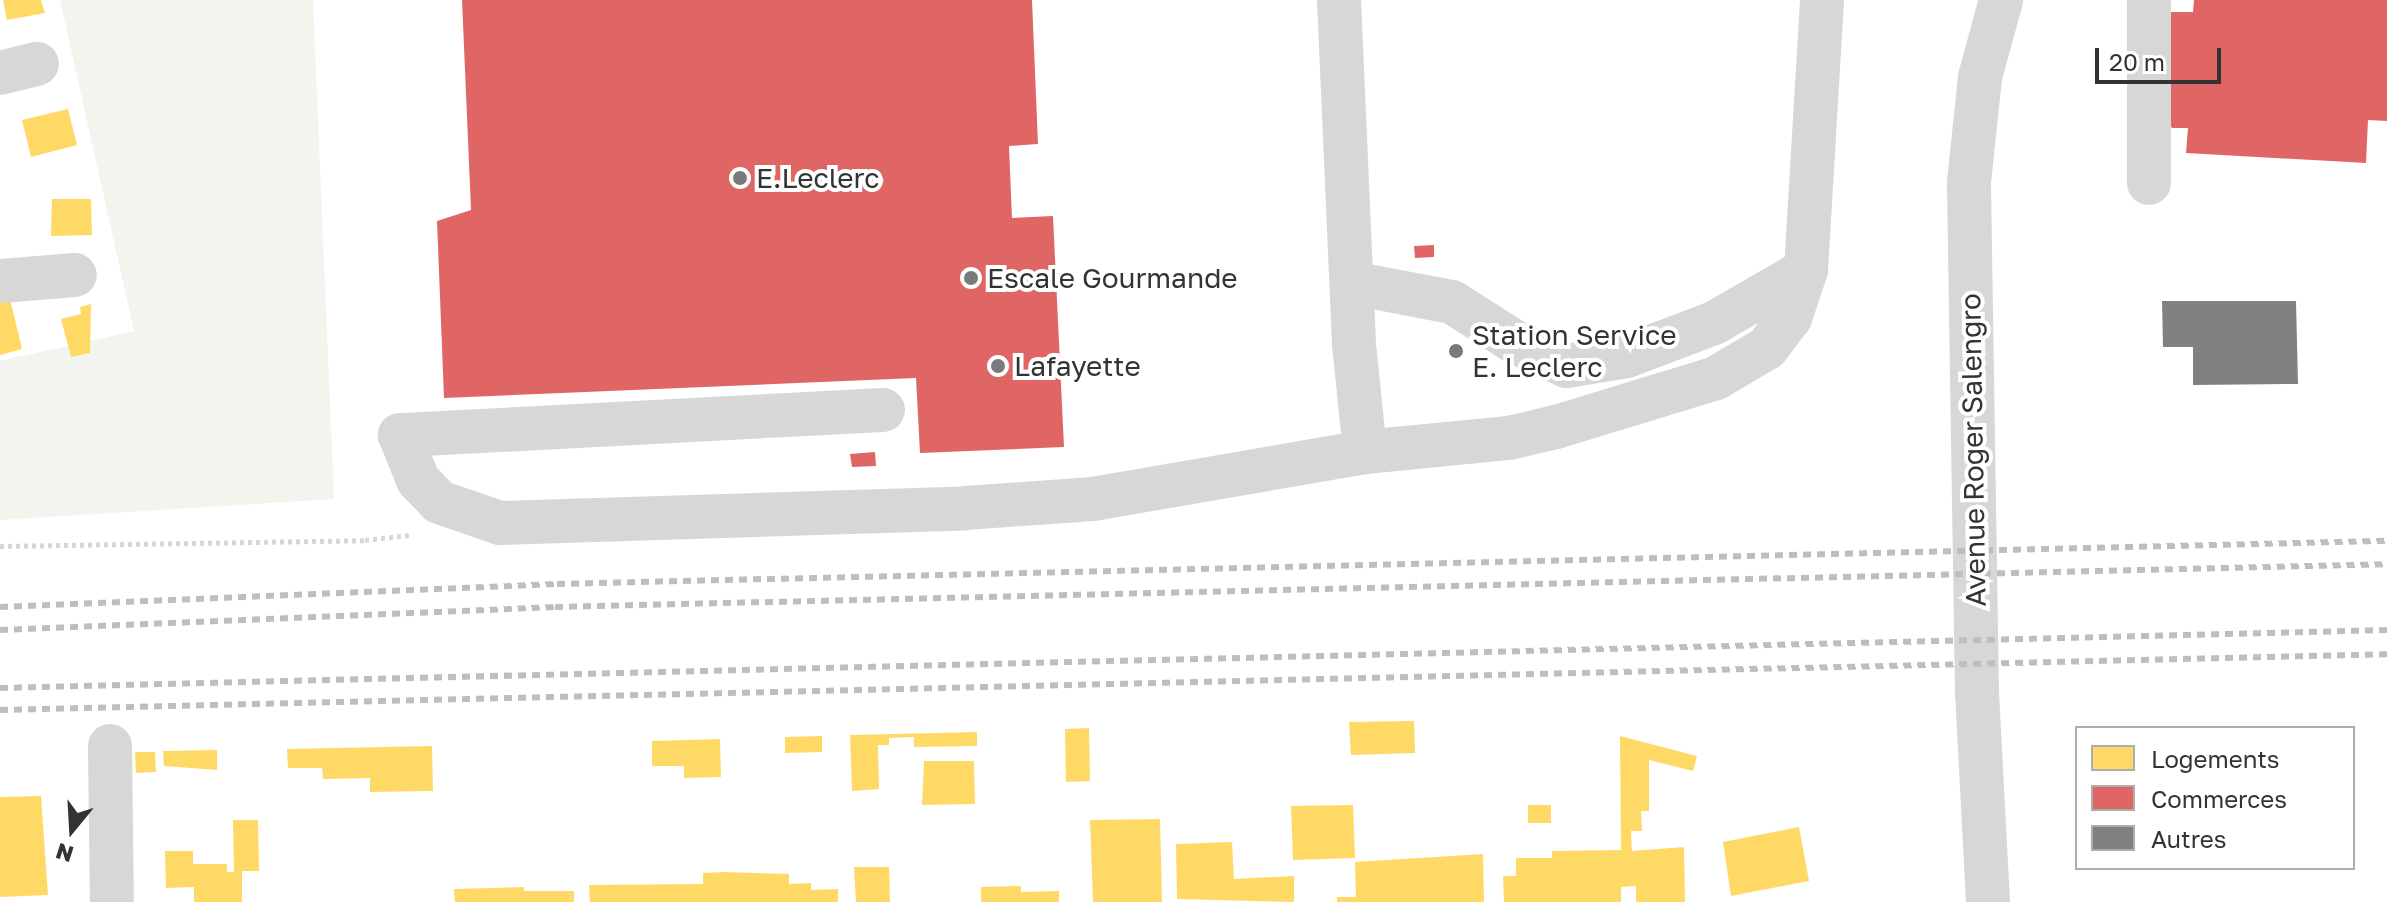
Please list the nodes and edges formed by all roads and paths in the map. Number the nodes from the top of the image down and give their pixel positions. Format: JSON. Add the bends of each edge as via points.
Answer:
{"nodes":[{"id":1,"x":1339,"y":0,"type":"edge"},
{"id":2,"x":1822,"y":0,"type":"edge"},
{"id":3,"x":2001,"y":0,"type":"edge"},
{"id":4,"x":2149,"y":0,"type":"edge"},
{"id":5,"x":2149,"y":183,"type":"dead end"},
{"id":6,"x":1806,"y":270,"type":"junction"},
{"id":7,"x":75,"y":275,"type":"dead end"},
{"id":8,"x":0,"y":281,"type":"edge"},
{"id":9,"x":1352,"y":283,"type":"junction"},
{"id":10,"x":883,"y":410,"type":"dead end"},
{"id":11,"x":1365,"y":452,"type":"junction"},
{"id":12,"x":439,"y":502,"type":"junction"},
{"id":13,"x":0,"y":546,"type":"edge"},
{"id":14,"x":110,"y":746,"type":"dead end"},
{"id":15,"x":112,"y":902,"type":"edge"},
{"id":16,"x":1988,"y":902,"type":"edge"}],
"edges":[{"from":1,"to":9,"type":"street"},
{"from":2,"to":6,"type":"street"},
{"from":3,"to":16,"type":"street","name":"Avenue Roger Salengro","via":[[1980,77],[1969,182],[1977,694]]},
{"from":4,"to":5,"type":"street"},
{"from":6,"to":9,"type":"street","via":[[1714,323],[1627,356],[1567,366],[1515,342],[1452,302]]},
{"from":6,"to":11,"type":"street","via":[[1780,334],[1744,365],[1716,378],[1509,438]]},
{"from":7,"to":8,"type":"street"},
{"from":9,"to":11,"type":"street"},
{"from":10,"to":12,"type":"street","via":[[400,435],[418,480]]},
{"from":11,"to":12,"type":"street","via":[[1175,488],[981,507],[500,523]]},
{"from":12,"to":13,"type":"path","via":[[412,534],[365,540]]},
{"from":14,"to":15,"type":"street"}]}
